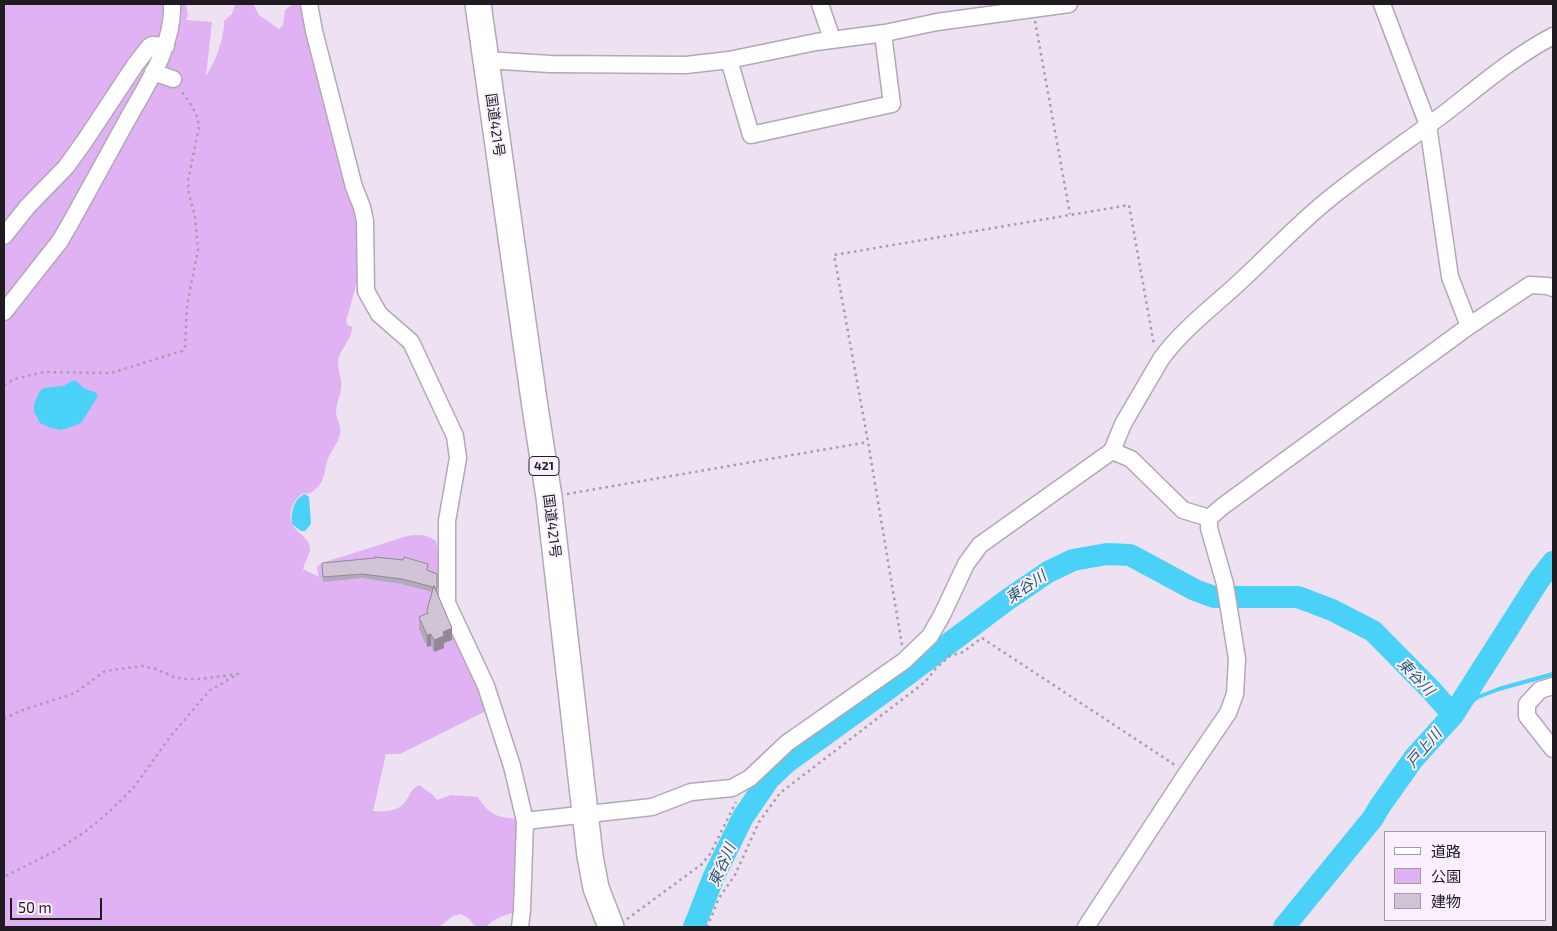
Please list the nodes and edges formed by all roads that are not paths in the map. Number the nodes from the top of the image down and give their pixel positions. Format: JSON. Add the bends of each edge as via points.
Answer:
{"nodes":[{"id":1,"x":172,"y":4,"type":"edge"},
{"id":2,"x":309,"y":4,"type":"edge"},
{"id":3,"x":478,"y":4,"type":"edge"},
{"id":4,"x":820,"y":4,"type":"edge"},
{"id":5,"x":1069,"y":4,"type":"edge"},
{"id":6,"x":1382,"y":4,"type":"edge"},
{"id":7,"x":885,"y":33,"type":"junction"},
{"id":8,"x":1553,"y":36,"type":"edge"},
{"id":9,"x":832,"y":40,"type":"junction"},
{"id":10,"x":166,"y":46,"type":"junction"},
{"id":11,"x":486,"y":60,"type":"junction"},
{"id":12,"x":729,"y":60,"type":"junction"},
{"id":13,"x":153,"y":72,"type":"junction"},
{"id":14,"x":173,"y":79,"type":"road end"},
{"id":15,"x":1428,"y":126,"type":"junction"},
{"id":16,"x":4,"y":236,"type":"edge"},
{"id":17,"x":1553,"y":288,"type":"edge"},
{"id":18,"x":4,"y":312,"type":"edge"},
{"id":19,"x":1469,"y":326,"type":"junction"},
{"id":20,"x":1112,"y":451,"type":"junction"},
{"id":21,"x":1209,"y":518,"type":"junction"},
{"id":22,"x":1553,"y":686,"type":"edge"},
{"id":23,"x":1553,"y":749,"type":"edge"},
{"id":24,"x":584,"y":813,"type":"junction"},
{"id":25,"x":525,"y":821,"type":"junction"},
{"id":26,"x":617,"y":924,"type":"edge"},
{"id":27,"x":520,"y":927,"type":"edge"},
{"id":28,"x":1086,"y":927,"type":"edge"}],
"edges":[{"from":1,"to":10,"type":"street"},
{"from":2,"to":25,"type":"street","via":[[363,214],[366,291],[379,314],[411,342],[455,436],[458,458],[447,521],[447,603],[486,686],[512,766]]},
{"from":3,"to":11,"type":"highway","name":"国道421号","number":"421"},
{"from":4,"to":9,"type":"street"},
{"from":5,"to":7,"type":"street","via":[[937,22]]},
{"from":6,"to":15,"type":"street"},
{"from":7,"to":9,"type":"street"},
{"from":7,"to":12,"type":"street","via":[[892,104],[751,136]]},
{"from":8,"to":15,"type":"street","via":[[1500,69]]},
{"from":9,"to":12,"type":"street"},
{"from":10,"to":13,"type":"street"},
{"from":10,"to":16,"type":"street","via":[[149,47],[66,167]]},
{"from":11,"to":12,"type":"street","via":[[613,65],[686,65]]},
{"from":11,"to":24,"type":"highway","name":"国道421号","number":"421","via":[[549,497]]},
{"from":13,"to":14,"type":"street"},
{"from":13,"to":18,"type":"street","via":[[60,241]]},
{"from":15,"to":19,"type":"street","via":[[1450,277]]},
{"from":15,"to":20,"type":"street","via":[[1328,199],[1167,350],[1123,424]]},
{"from":17,"to":19,"type":"street","via":[[1530,285]]},
{"from":19,"to":21,"type":"street"},
{"from":20,"to":21,"type":"street","via":[[1131,458],[1183,510]]},
{"from":20,"to":24,"type":"street","via":[[980,546],[966,564],[930,636],[904,661],[786,743],[750,778],[732,788],[690,792],[652,807]]},
{"from":21,"to":28,"type":"street","via":[[1208,528],[1225,584],[1237,659],[1235,694],[1228,714]]},
{"from":22,"to":23,"type":"street","via":[[1540,690],[1527,704],[1527,716]]},
{"from":24,"to":25,"type":"street"},
{"from":24,"to":26,"type":"highway","name":"国道421号","number":"421","via":[[596,888]]},
{"from":25,"to":27,"type":"street"}]}
